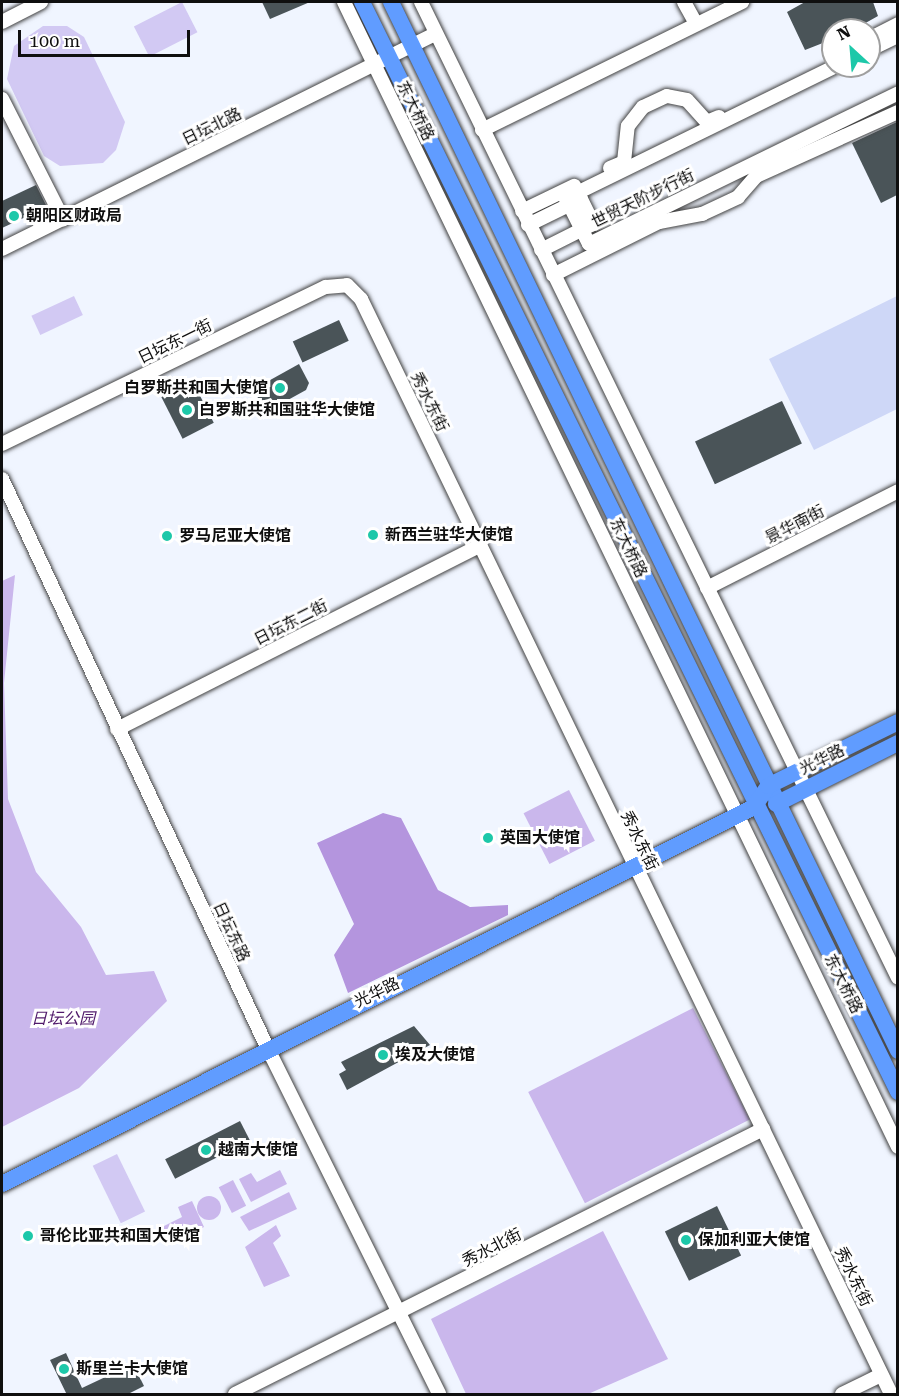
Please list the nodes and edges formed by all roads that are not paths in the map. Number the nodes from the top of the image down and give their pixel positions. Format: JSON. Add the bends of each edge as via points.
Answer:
{"nodes":[{"id":1,"x":41,"y":2,"type":"edge"},
{"id":2,"x":344,"y":2,"type":"edge"},
{"id":3,"x":362,"y":2,"type":"edge"},
{"id":4,"x":391,"y":2,"type":"edge"},
{"id":5,"x":421,"y":2,"type":"edge"},
{"id":6,"x":684,"y":2,"type":"edge"},
{"id":7,"x":742,"y":2,"type":"edge"},
{"id":8,"x":2,"y":22,"type":"edge"},
{"id":9,"x":696,"y":24,"type":"junction"},
{"id":10,"x":897,"y":24,"type":"edge"},
{"id":11,"x":881,"y":33,"type":"edge"},
{"id":12,"x":436,"y":34,"type":"junction"},
{"id":13,"x":897,"y":36,"type":"edge"},
{"id":14,"x":881,"y":44,"type":"edge"},
{"id":15,"x":412,"y":47,"type":"junction"},
{"id":16,"x":382,"y":62,"type":"junction"},
{"id":17,"x":821,"y":64,"type":"edge"},
{"id":18,"x":821,"y":73,"type":"edge"},
{"id":19,"x":897,"y":93,"type":"edge"},
{"id":20,"x":2,"y":99,"type":"edge"},
{"id":21,"x":897,"y":112,"type":"edge"},
{"id":22,"x":482,"y":130,"type":"junction"},
{"id":23,"x":569,"y":205,"type":"junction"},
{"id":24,"x":522,"y":211,"type":"junction"},
{"id":25,"x":63,"y":219,"type":"junction"},
{"id":26,"x":528,"y":225,"type":"junction"},
{"id":27,"x":582,"y":230,"type":"junction"},
{"id":28,"x":2,"y":249,"type":"edge"},
{"id":29,"x":540,"y":250,"type":"junction"},
{"id":30,"x":553,"y":275,"type":"junction"},
{"id":31,"x":361,"y":300,"type":"joint"},
{"id":32,"x":2,"y":444,"type":"edge"},
{"id":33,"x":2,"y":479,"type":"edge"},
{"id":34,"x":897,"y":491,"type":"edge"},
{"id":35,"x":480,"y":546,"type":"junction"},
{"id":36,"x":707,"y":588,"type":"junction"},
{"id":37,"x":897,"y":722,"type":"edge"},
{"id":38,"x":117,"y":729,"type":"junction"},
{"id":39,"x":897,"y":742,"type":"edge"},
{"id":40,"x":797,"y":772,"type":"junction"},
{"id":41,"x":768,"y":786,"type":"junction"},
{"id":42,"x":805,"y":788,"type":"junction"},
{"id":43,"x":776,"y":804,"type":"junction"},
{"id":44,"x":754,"y":807,"type":"junction"},
{"id":45,"x":737,"y":813,"type":"junction"},
{"id":46,"x":634,"y":868,"type":"junction"},
{"id":47,"x":897,"y":978,"type":"edge"},
{"id":48,"x":267,"y":1047,"type":"junction"},
{"id":49,"x":897,"y":1051,"type":"edge"},
{"id":50,"x":897,"y":1092,"type":"edge"},
{"id":51,"x":763,"y":1130,"type":"junction"},
{"id":52,"x":897,"y":1147,"type":"edge"},
{"id":53,"x":2,"y":1184,"type":"edge"},
{"id":54,"x":402,"y":1312,"type":"junction"},
{"id":55,"x":881,"y":1375,"type":"junction"},
{"id":56,"x":235,"y":1395,"type":"edge"},
{"id":57,"x":440,"y":1395,"type":"edge"},
{"id":58,"x":842,"y":1395,"type":"edge"},
{"id":59,"x":891,"y":1395,"type":"edge"}],
"edges":[{"from":1,"to":8,"type":"street"},
{"from":2,"to":16,"type":"street"},
{"from":3,"to":16,"type":"main road","name":"东大桥路"},
{"from":4,"to":15,"type":"main road","name":"东大桥路"},
{"from":5,"to":12,"type":"street"},
{"from":6,"to":9,"type":"street"},
{"from":7,"to":9,"type":"street"},
{"from":9,"to":22,"type":"street"},
{"from":10,"to":11,"type":"street"},
{"from":12,"to":15,"type":"street","name":"日坛北路"},
{"from":12,"to":22,"type":"street"},
{"from":13,"to":14,"type":"street"},
{"from":15,"to":16,"type":"street","name":"日坛北路"},
{"from":15,"to":41,"type":"main road","name":"东大桥路"},
{"from":16,"to":25,"type":"street","name":"日坛北路"},
{"from":16,"to":44,"type":"main road","name":"东大桥路"},
{"from":16,"to":45,"type":"street"},
{"from":17,"to":24,"type":"street","via":[[707,122],[687,100],[667,96],[643,107],[627,126],[624,162]]},
{"from":18,"to":23,"type":"street","name":"世贸天阶步行街","via":[[566,198]]},
{"from":19,"to":27,"type":"street","name":"世贸天阶步行街","via":[[589,244]]},
{"from":20,"to":25,"type":"street"},
{"from":21,"to":30,"type":"street","via":[[756,176],[729,201],[659,222]]},
{"from":22,"to":24,"type":"street"},
{"from":23,"to":26,"type":"street"},
{"from":23,"to":27,"type":"street","name":"世贸天阶步行街"},
{"from":24,"to":26,"type":"street"},
{"from":25,"to":28,"type":"street","name":"日坛北路"},
{"from":26,"to":29,"type":"street"},
{"from":27,"to":29,"type":"street"},
{"from":29,"to":30,"type":"street"},
{"from":30,"to":36,"type":"street"},
{"from":31,"to":32,"type":"street","name":"日坛东一街","via":[[347,285],[326,287]]},
{"from":31,"to":35,"type":"street","name":"秀水东街"},
{"from":33,"to":38,"type":"street","name":"日坛东路"},
{"from":34,"to":36,"type":"street","name":"景华南街"},
{"from":35,"to":38,"type":"street","name":"日坛东二街"},
{"from":35,"to":46,"type":"street","name":"秀水东街"},
{"from":36,"to":40,"type":"street"},
{"from":37,"to":40,"type":"main road","name":"光华路"},
{"from":38,"to":48,"type":"street","name":"日坛东路"},
{"from":39,"to":42,"type":"main road","name":"光华路"},
{"from":40,"to":41,"type":"main road","name":"光华路"},
{"from":40,"to":42,"type":"street"},
{"from":41,"to":43,"type":"main road","name":"东大桥路"},
{"from":41,"to":44,"type":"main road"},
{"from":42,"to":43,"type":"main road","name":"光华路"},
{"from":42,"to":47,"type":"street"},
{"from":43,"to":44,"type":"street","name":"光华路"},
{"from":43,"to":49,"type":"main road","name":"东大桥路"},
{"from":44,"to":45,"type":"main road","name":"光华路"},
{"from":44,"to":50,"type":"main road","name":"东大桥路"},
{"from":45,"to":46,"type":"main road","name":"光华路"},
{"from":45,"to":52,"type":"street"},
{"from":46,"to":48,"type":"main road","name":"光华路"},
{"from":46,"to":51,"type":"street","name":"秀水东街"},
{"from":48,"to":53,"type":"main road","name":"光华路"},
{"from":48,"to":54,"type":"street","name":"日坛东路"},
{"from":51,"to":54,"type":"street","name":"秀水北街"},
{"from":51,"to":55,"type":"street","name":"秀水东街"},
{"from":54,"to":56,"type":"street","name":"秀水北街"},
{"from":54,"to":57,"type":"street","name":"日坛东路"},
{"from":55,"to":58,"type":"street"},
{"from":55,"to":59,"type":"street","name":"秀水东街"}]}
